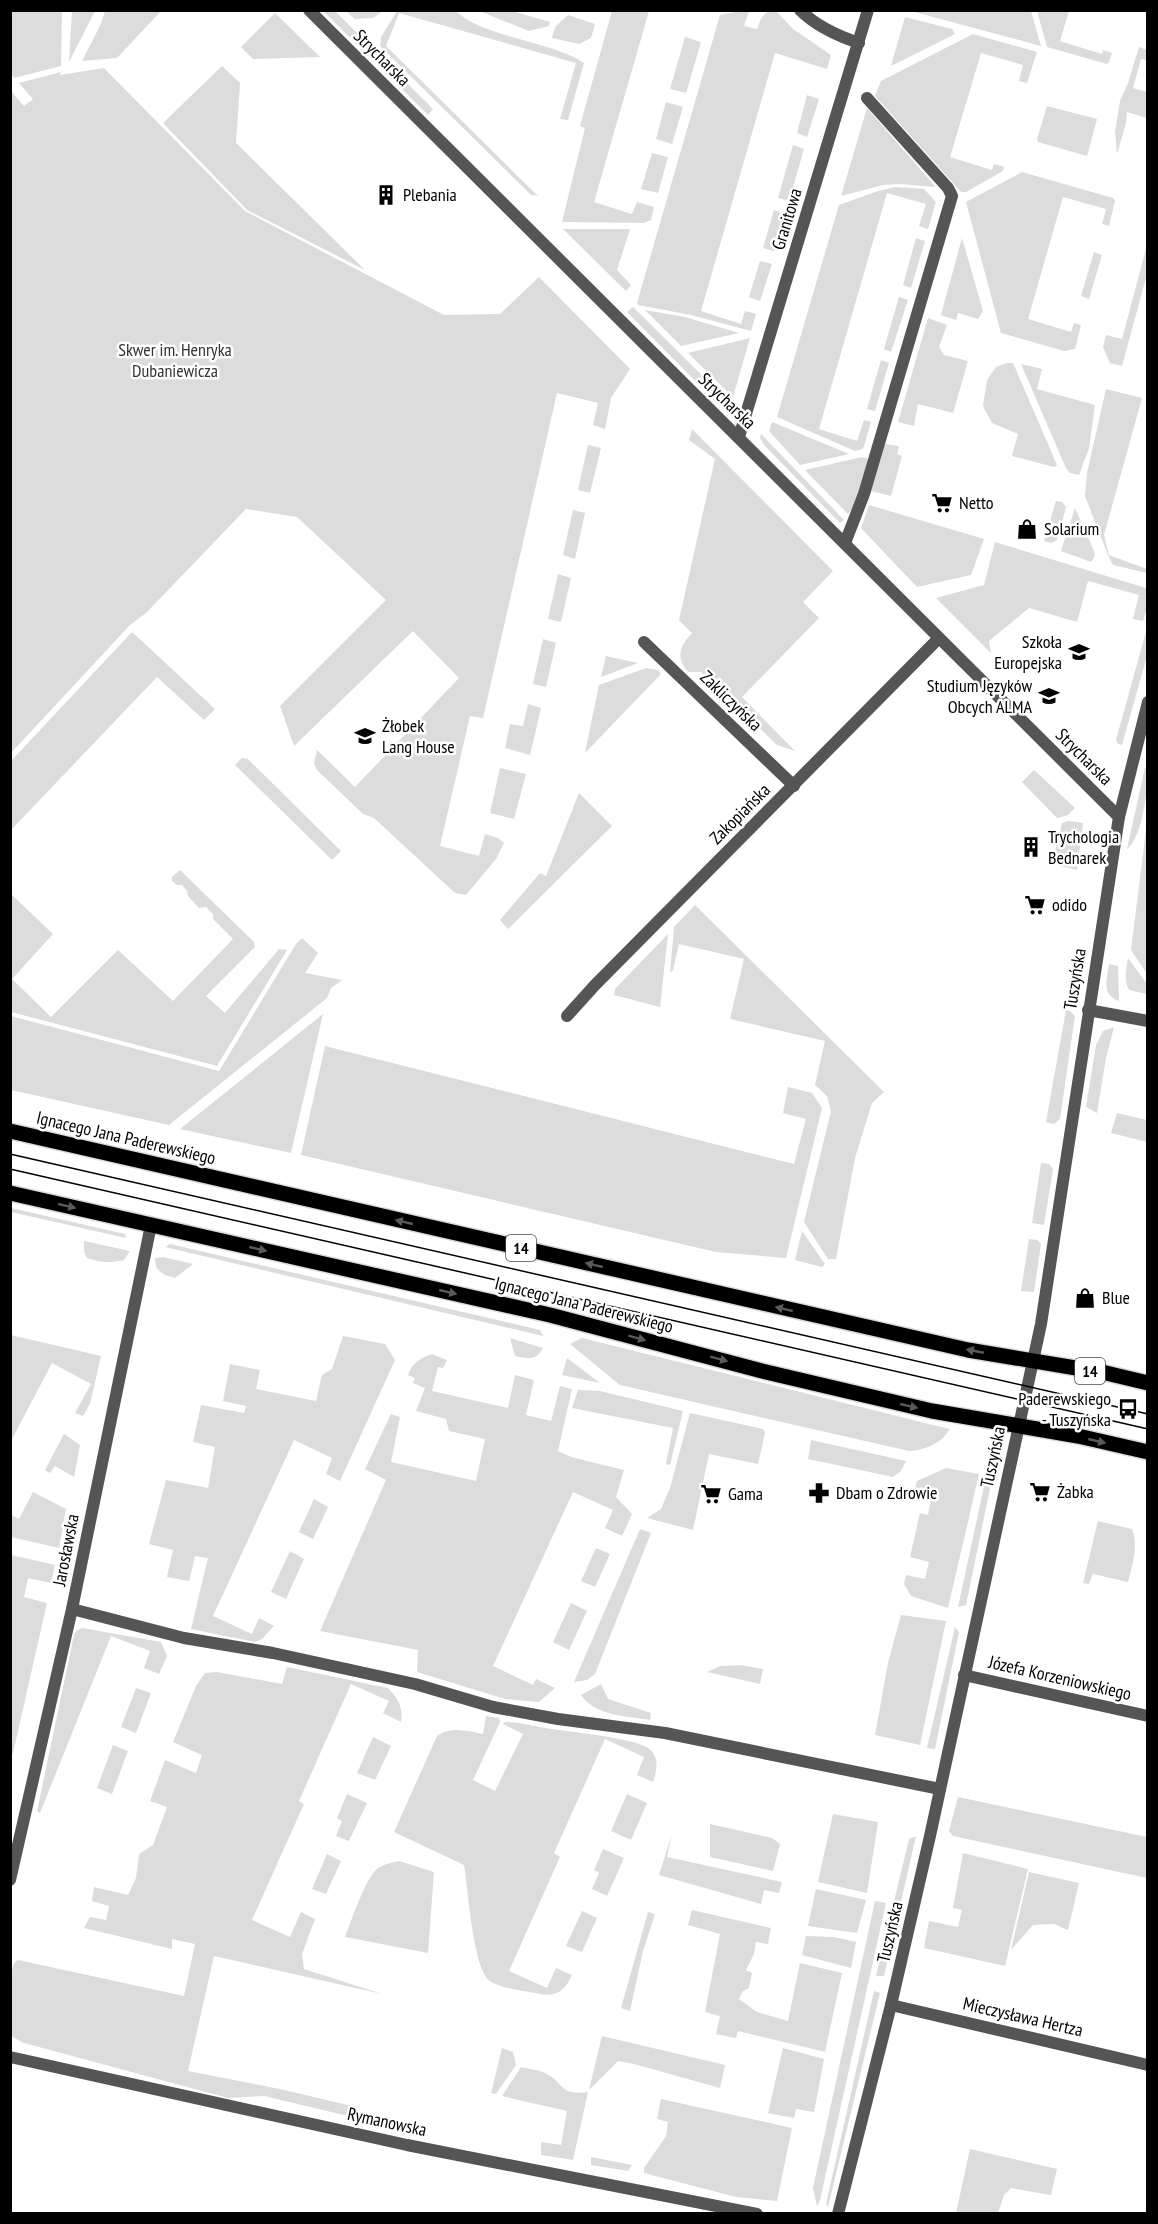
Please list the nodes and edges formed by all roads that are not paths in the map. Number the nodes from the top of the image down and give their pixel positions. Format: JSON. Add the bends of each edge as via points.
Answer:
{"nodes":[{"id":1,"x":309,"y":10,"type":"edge"},
{"id":2,"x":800,"y":10,"type":"edge"},
{"id":3,"x":868,"y":10,"type":"edge"},
{"id":4,"x":859,"y":43,"type":"junction"},
{"id":5,"x":867,"y":98,"type":"dead end"},
{"id":6,"x":739,"y":437,"type":"junction"},
{"id":7,"x":845,"y":543,"type":"junction"},
{"id":8,"x":939,"y":638,"type":"junction"},
{"id":9,"x":644,"y":642,"type":"dead end"},
{"id":10,"x":1148,"y":702,"type":"edge"},
{"id":11,"x":1145,"y":718,"type":"edge"},
{"id":12,"x":794,"y":786,"type":"junction"},
{"id":13,"x":1119,"y":817,"type":"junction"},
{"id":14,"x":1088,"y":1010,"type":"junction"},
{"id":15,"x":567,"y":1016,"type":"dead end"},
{"id":16,"x":1148,"y":1021,"type":"edge"},
{"id":17,"x":10,"y":1131,"type":"edge"},
{"id":18,"x":10,"y":1193,"type":"edge"},
{"id":19,"x":151,"y":1225,"type":"junction"},
{"id":20,"x":1032,"y":1361,"type":"junction"},
{"id":21,"x":1148,"y":1383,"type":"edge"},
{"id":22,"x":1018,"y":1427,"type":"junction"},
{"id":23,"x":1148,"y":1452,"type":"edge"},
{"id":24,"x":72,"y":1609,"type":"junction"},
{"id":25,"x":964,"y":1675,"type":"junction"},
{"id":26,"x":1148,"y":1716,"type":"edge"},
{"id":27,"x":940,"y":1789,"type":"junction"},
{"id":28,"x":10,"y":1881,"type":"edge"},
{"id":29,"x":891,"y":2005,"type":"junction"},
{"id":30,"x":10,"y":2056,"type":"edge"},
{"id":31,"x":1148,"y":2065,"type":"edge"},
{"id":32,"x":757,"y":2214,"type":"edge"},
{"id":33,"x":838,"y":2214,"type":"edge"}],
"edges":[{"from":1,"to":6,"type":"street","name":"Strycharska"},
{"from":2,"to":4,"type":"street","via":[[841,37]]},
{"from":3,"to":4,"type":"street","name":"Granitowa"},
{"from":4,"to":6,"type":"street","name":"Granitowa"},
{"from":5,"to":7,"type":"street","via":[[952,196],[864,494]]},
{"from":6,"to":7,"type":"street","name":"Strycharska"},
{"from":7,"to":8,"type":"street","name":"Strycharska"},
{"from":8,"to":12,"type":"street","name":"Zakopiańska"},
{"from":8,"to":13,"type":"street","name":"Strycharska"},
{"from":9,"to":12,"type":"street","name":"Zakliczyńska"},
{"from":10,"to":11,"type":"street","name":"Tuszyńska"},
{"from":11,"to":13,"type":"street","name":"Tuszyńska"},
{"from":12,"to":15,"type":"street","name":"Zakopiańska"},
{"from":13,"to":14,"type":"street","name":"Tuszyńska"},
{"from":14,"to":16,"type":"street"},
{"from":14,"to":20,"type":"street","name":"Tuszyńska","via":[[1047,1288]]},
{"from":20,"to":17,"type":"main road","name":"Ignacego Jana Paderewskiego","number":"14","one_way":true,"via":[[812,1315]]},
{"from":18,"to":19,"type":"main road","name":"Ignacego Jana Paderewskiego","one_way":true},
{"from":19,"to":22,"type":"main road","name":"Ignacego Jana Paderewskiego","one_way":true,"via":[[550,1315],[861,1395]]},
{"from":19,"to":24,"type":"street","name":"Jarosławska"},
{"from":20,"to":21,"type":"main road","name":"Ignacego Jana Paderewskiego","number":"14"},
{"from":20,"to":22,"type":"street","name":"Tuszyńska"},
{"from":22,"to":23,"type":"main road","name":"Ignacego Jana Paderewskiego","one_way":true},
{"from":22,"to":25,"type":"street","name":"Tuszyńska"},
{"from":24,"to":27,"type":"street","via":[[184,1638],[415,1684],[493,1707],[665,1733]]},
{"from":24,"to":28,"type":"street","name":"Jarosławska"},
{"from":25,"to":26,"type":"street","name":"Józefa Korzeniowskiego"},
{"from":25,"to":27,"type":"street","name":"Tuszyńska"},
{"from":27,"to":29,"type":"street","name":"Tuszyńska"},
{"from":29,"to":31,"type":"street","name":"Mieczysława Hertza"},
{"from":29,"to":33,"type":"street","name":"Tuszyńska"},
{"from":30,"to":32,"type":"street","name":"Rymanowska","via":[[407,2145]]}]}
